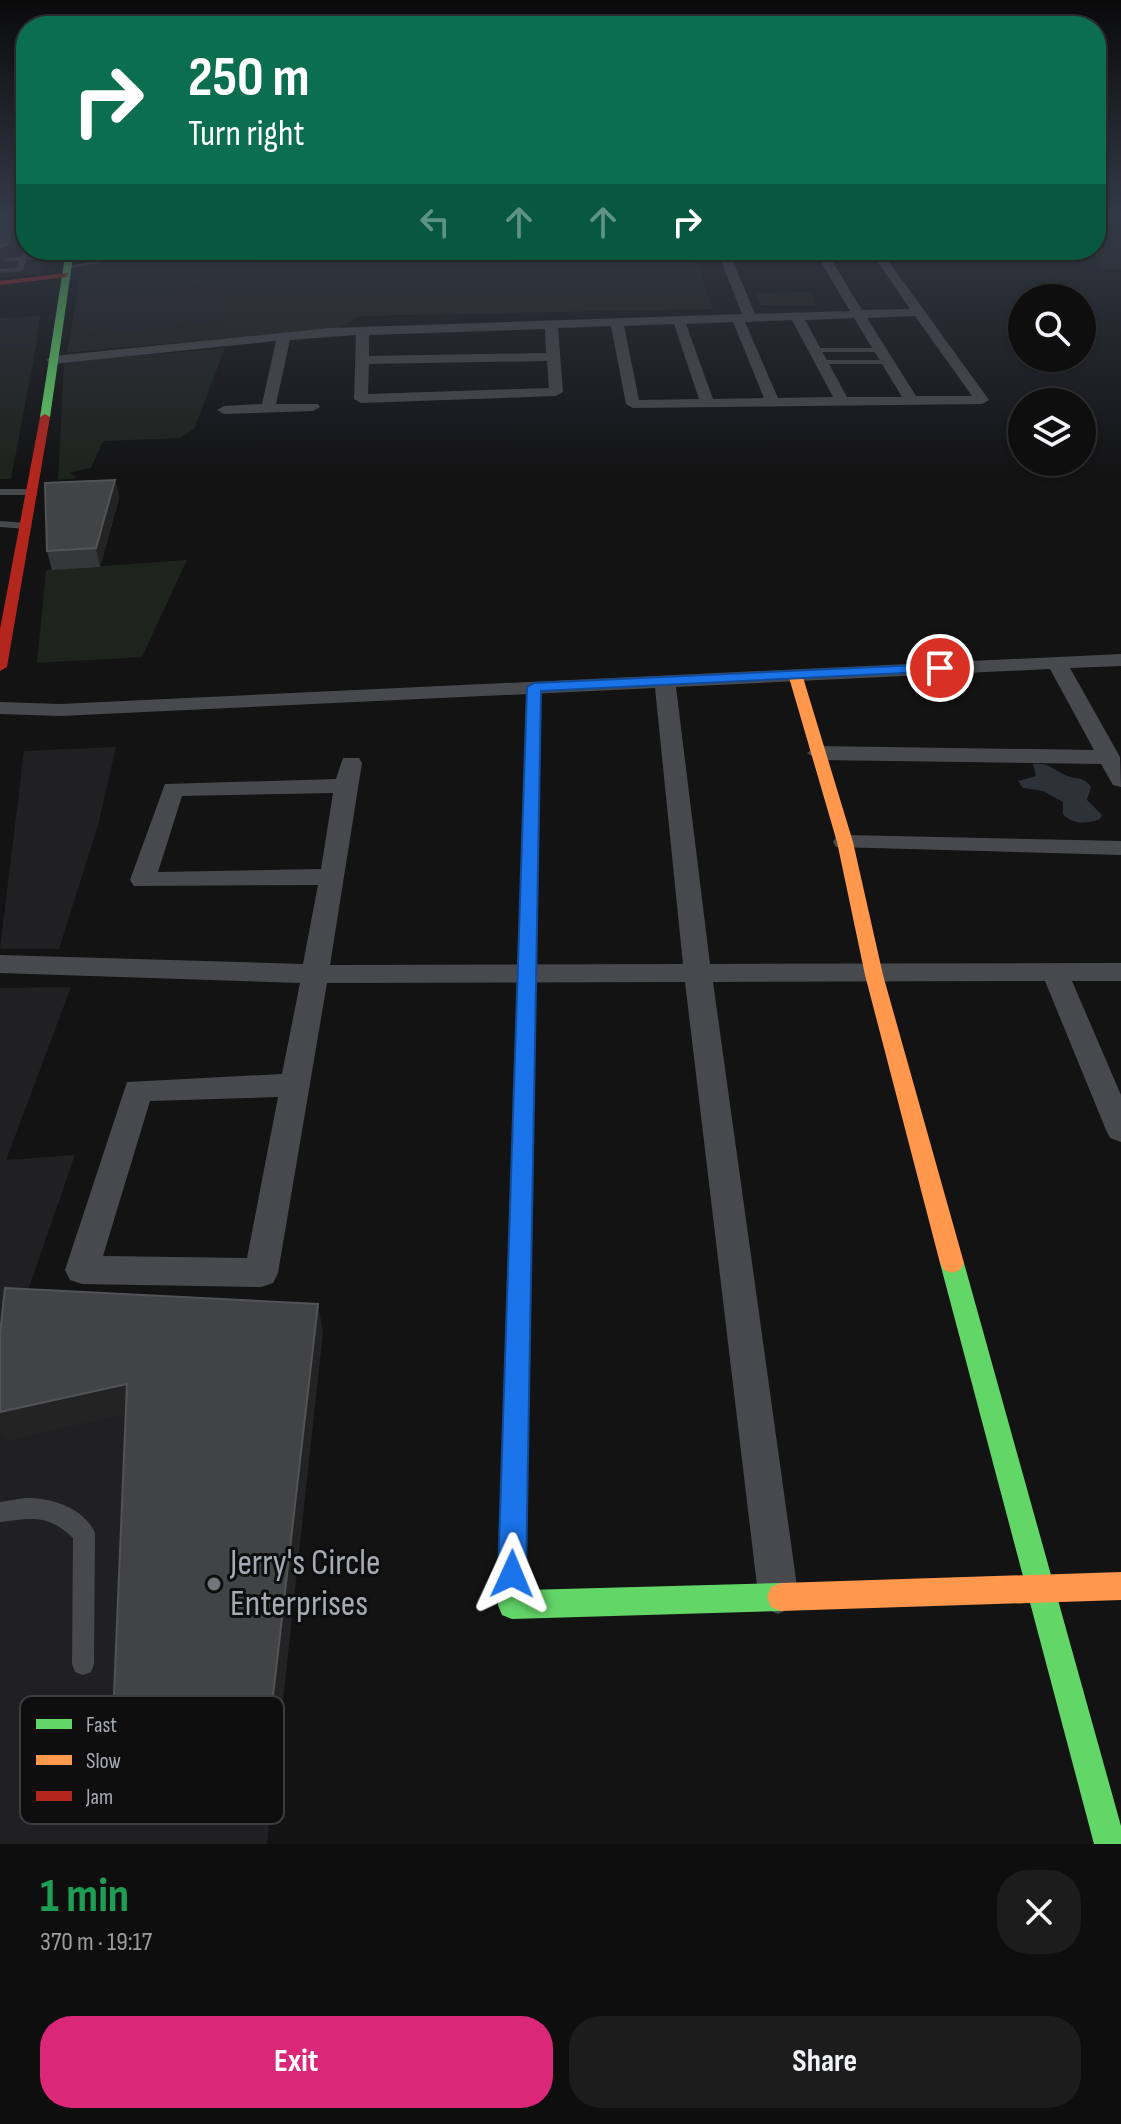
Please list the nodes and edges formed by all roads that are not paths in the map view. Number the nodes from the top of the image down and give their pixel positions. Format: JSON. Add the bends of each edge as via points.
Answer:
{"nodes":[{"id":1,"x":62,"y":300,"type":"edge"},
{"id":2,"x":738,"y":300,"type":"edge"},
{"id":3,"x":848,"y":300,"type":"edge"},
{"id":4,"x":910,"y":300,"type":"edge"},
{"id":5,"x":919,"y":312,"type":"junction"},
{"id":6,"x":856,"y":315,"type":"junction"},
{"id":7,"x":797,"y":317,"type":"junction"},
{"id":8,"x":744,"y":319,"type":"junction"},
{"id":9,"x":679,"y":321,"type":"junction"},
{"id":10,"x":617,"y":322,"type":"junction"},
{"id":11,"x":551,"y":324,"type":"junction"},
{"id":12,"x":363,"y":331,"type":"junction"},
{"id":13,"x":284,"y":336,"type":"junction"},
{"id":14,"x":819,"y":356,"type":"junction"},
{"id":15,"x":883,"y":356,"type":"junction"},
{"id":16,"x":556,"y":357,"type":"junction"},
{"id":17,"x":53,"y":360,"type":"junction"},
{"id":18,"x":364,"y":360,"type":"junction"},
{"id":19,"x":911,"y":400,"type":"junction"},
{"id":20,"x":842,"y":401,"type":"junction"},
{"id":21,"x":707,"y":402,"type":"junction"},
{"id":22,"x":773,"y":402,"type":"junction"},
{"id":23,"x":313,"y":407,"type":"dead end"},
{"id":24,"x":268,"y":409,"type":"junction"},
{"id":25,"x":224,"y":410,"type":"dead end"},
{"id":26,"x":0,"y":492,"type":"edge"},
{"id":27,"x":33,"y":492,"type":"junction"},
{"id":28,"x":0,"y":524,"type":"edge"},
{"id":29,"x":0,"y":530,"type":"edge"},
{"id":30,"x":26,"y":530,"type":"junction"},
{"id":31,"x":1121,"y":660,"type":"edge"},
{"id":32,"x":1057,"y":663,"type":"junction"},
{"id":33,"x":0,"y":667,"type":"edge"},
{"id":34,"x":795,"y":674,"type":"junction"},
{"id":35,"x":665,"y":681,"type":"junction"},
{"id":36,"x":534,"y":687,"type":"junction"},
{"id":37,"x":0,"y":708,"type":"edge"},
{"id":38,"x":818,"y":753,"type":"junction"},
{"id":39,"x":1109,"y":757,"type":"junction"},
{"id":40,"x":1121,"y":780,"type":"edge"},
{"id":41,"x":845,"y":842,"type":"junction"},
{"id":42,"x":1121,"y":848,"type":"edge"},
{"id":43,"x":332,"y":877,"type":"junction"},
{"id":44,"x":0,"y":964,"type":"edge"},
{"id":45,"x":1121,"y":972,"type":"edge"},
{"id":46,"x":524,"y":973,"type":"junction"},
{"id":47,"x":1055,"y":973,"type":"junction"},
{"id":48,"x":313,"y":974,"type":"junction"},
{"id":49,"x":698,"y":974,"type":"junction"},
{"id":50,"x":874,"y":975,"type":"junction"},
{"id":51,"x":295,"y":1085,"type":"junction"},
{"id":52,"x":1121,"y":1130,"type":"edge"},
{"id":53,"x":0,"y":1512,"type":"edge"},
{"id":54,"x":1121,"y":1586,"type":"edge"},
{"id":55,"x":1038,"y":1588,"type":"junction"},
{"id":56,"x":778,"y":1594,"type":"junction"},
{"id":57,"x":83,"y":1664,"type":"dead end"},
{"id":58,"x":1110,"y":1844,"type":"edge"}],
"edges":[{"from":1,"to":17,"type":"main road"},
{"from":2,"to":8,"type":"street"},
{"from":3,"to":6,"type":"street"},
{"from":4,"to":5,"type":"street"},
{"from":5,"to":6,"type":"street"},
{"from":5,"to":19,"type":"street","via":[[982,400]]},
{"from":6,"to":7,"type":"street"},
{"from":6,"to":15,"type":"street"},
{"from":7,"to":8,"type":"street"},
{"from":7,"to":14,"type":"street"},
{"from":8,"to":9,"type":"street"},
{"from":8,"to":22,"type":"street"},
{"from":9,"to":10,"type":"street"},
{"from":9,"to":21,"type":"street"},
{"from":10,"to":11,"type":"street"},
{"from":10,"to":21,"type":"street","via":[[633,404]]},
{"from":11,"to":12,"type":"street"},
{"from":11,"to":16,"type":"street"},
{"from":12,"to":13,"type":"street"},
{"from":12,"to":18,"type":"street"},
{"from":13,"to":17,"type":"street"},
{"from":13,"to":24,"type":"street"},
{"from":14,"to":15,"type":"lane"},
{"from":14,"to":15,"type":"lane"},
{"from":14,"to":20,"type":"street"},
{"from":15,"to":19,"type":"street"},
{"from":16,"to":18,"type":"street"},
{"from":16,"to":18,"type":"street","via":[[556,397],[361,399]]},
{"from":17,"to":27,"type":"main road"},
{"from":19,"to":20,"type":"street"},
{"from":20,"to":22,"type":"street"},
{"from":21,"to":22,"type":"street"},
{"from":23,"to":24,"type":"street"},
{"from":24,"to":25,"type":"street"},
{"from":26,"to":27,"type":"lane"},
{"from":27,"to":30,"type":"main road"},
{"from":28,"to":30,"type":"lane"},
{"from":29,"to":30,"type":"lane"},
{"from":30,"to":33,"type":"main road"},
{"from":31,"to":32,"type":"street"},
{"from":32,"to":34,"type":"street"},
{"from":32,"to":39,"type":"street"},
{"from":34,"to":35,"type":"street"},
{"from":34,"to":38,"type":"main road"},
{"from":35,"to":36,"type":"street"},
{"from":35,"to":49,"type":"street"},
{"from":36,"to":37,"type":"street","via":[[60,710]]},
{"from":36,"to":46,"type":"main road"},
{"from":38,"to":39,"type":"street"},
{"from":38,"to":41,"type":"main road"},
{"from":39,"to":40,"type":"street"},
{"from":41,"to":42,"type":"street"},
{"from":41,"to":50,"type":"main road"},
{"from":43,"to":43,"type":"street","via":[[348,774],[173,789],[143,880]]},
{"from":43,"to":48,"type":"street"},
{"from":44,"to":48,"type":"street"},
{"from":45,"to":47,"type":"street"},
{"from":46,"to":48,"type":"street"},
{"from":46,"to":49,"type":"street"},
{"from":46,"to":56,"type":"main road","via":[[512,1605]]},
{"from":47,"to":50,"type":"street"},
{"from":47,"to":52,"type":"street"},
{"from":48,"to":51,"type":"street"},
{"from":49,"to":50,"type":"street"},
{"from":49,"to":56,"type":"street"},
{"from":50,"to":55,"type":"main road"},
{"from":51,"to":51,"type":"street","via":[[261,1273],[82,1270],[138,1090]]},
{"from":53,"to":57,"type":"lane","via":[[41,1506],[68,1517],[84,1533]]},
{"from":54,"to":55,"type":"main road"},
{"from":55,"to":56,"type":"main road"},
{"from":55,"to":58,"type":"main road"}]}
